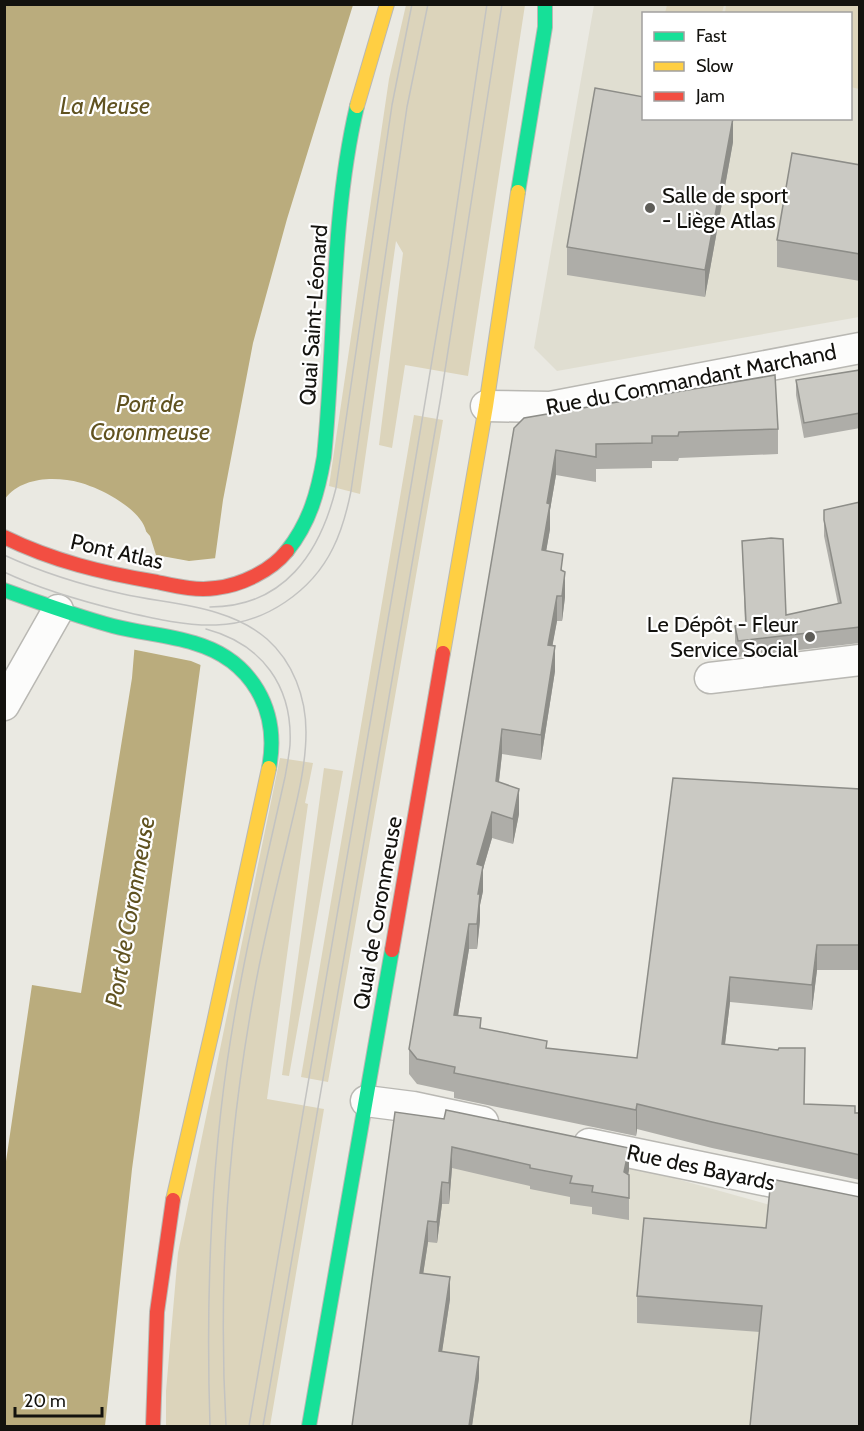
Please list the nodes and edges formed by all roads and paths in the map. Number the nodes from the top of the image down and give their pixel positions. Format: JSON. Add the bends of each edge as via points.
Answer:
{"nodes":[{"id":1,"x":387,"y":4,"type":"edge"},
{"id":2,"x":545,"y":4,"type":"edge"},
{"id":3,"x":860,"y":348,"type":"edge"},
{"id":4,"x":486,"y":406,"type":"junction"},
{"id":5,"x":7,"y":538,"type":"edge"},
{"id":6,"x":225,"y":587,"type":"joint"},
{"id":7,"x":4,"y":590,"type":"edge"},
{"id":8,"x":58,"y":610,"type":"junction"},
{"id":9,"x":860,"y":660,"type":"edge"},
{"id":10,"x":710,"y":678,"type":"dead end"},
{"id":11,"x":4,"y":705,"type":"edge"},
{"id":12,"x":366,"y":1101,"type":"junction"},
{"id":13,"x":504,"y":1126,"type":"edge"},
{"id":14,"x":561,"y":1138,"type":"edge"},
{"id":15,"x":860,"y":1200,"type":"edge"},
{"id":16,"x":153,"y":1426,"type":"edge"},
{"id":17,"x":309,"y":1426,"type":"edge"}],
"edges":[{"from":1,"to":6,"type":"street","name":"Quai Saint-Léonard","via":[[349,139],[327,422],[313,510],[292,547],[279,561],[255,576]]},
{"from":2,"to":4,"type":"street","via":[[545,27]]},
{"from":3,"to":4,"type":"street","name":"Rue du Commandant Marchand","via":[[550,407]]},
{"from":4,"to":12,"type":"street","name":"Quai de Coronmeuse"},
{"from":5,"to":6,"type":"street","name":"Pont Atlas","via":[[73,565],[127,578],[191,588]]},
{"from":7,"to":8,"type":"street"},
{"from":8,"to":11,"type":"street"},
{"from":8,"to":16,"type":"street","via":[[214,651],[242,670],[260,693],[272,735],[235,933],[176,1182],[157,1312]]},
{"from":9,"to":10,"type":"street"},
{"from":12,"to":13,"type":"street"},
{"from":12,"to":17,"type":"street","name":"Quai de Coronmeuse"},
{"from":14,"to":15,"type":"street","name":"Rue des Bayards"}]}
